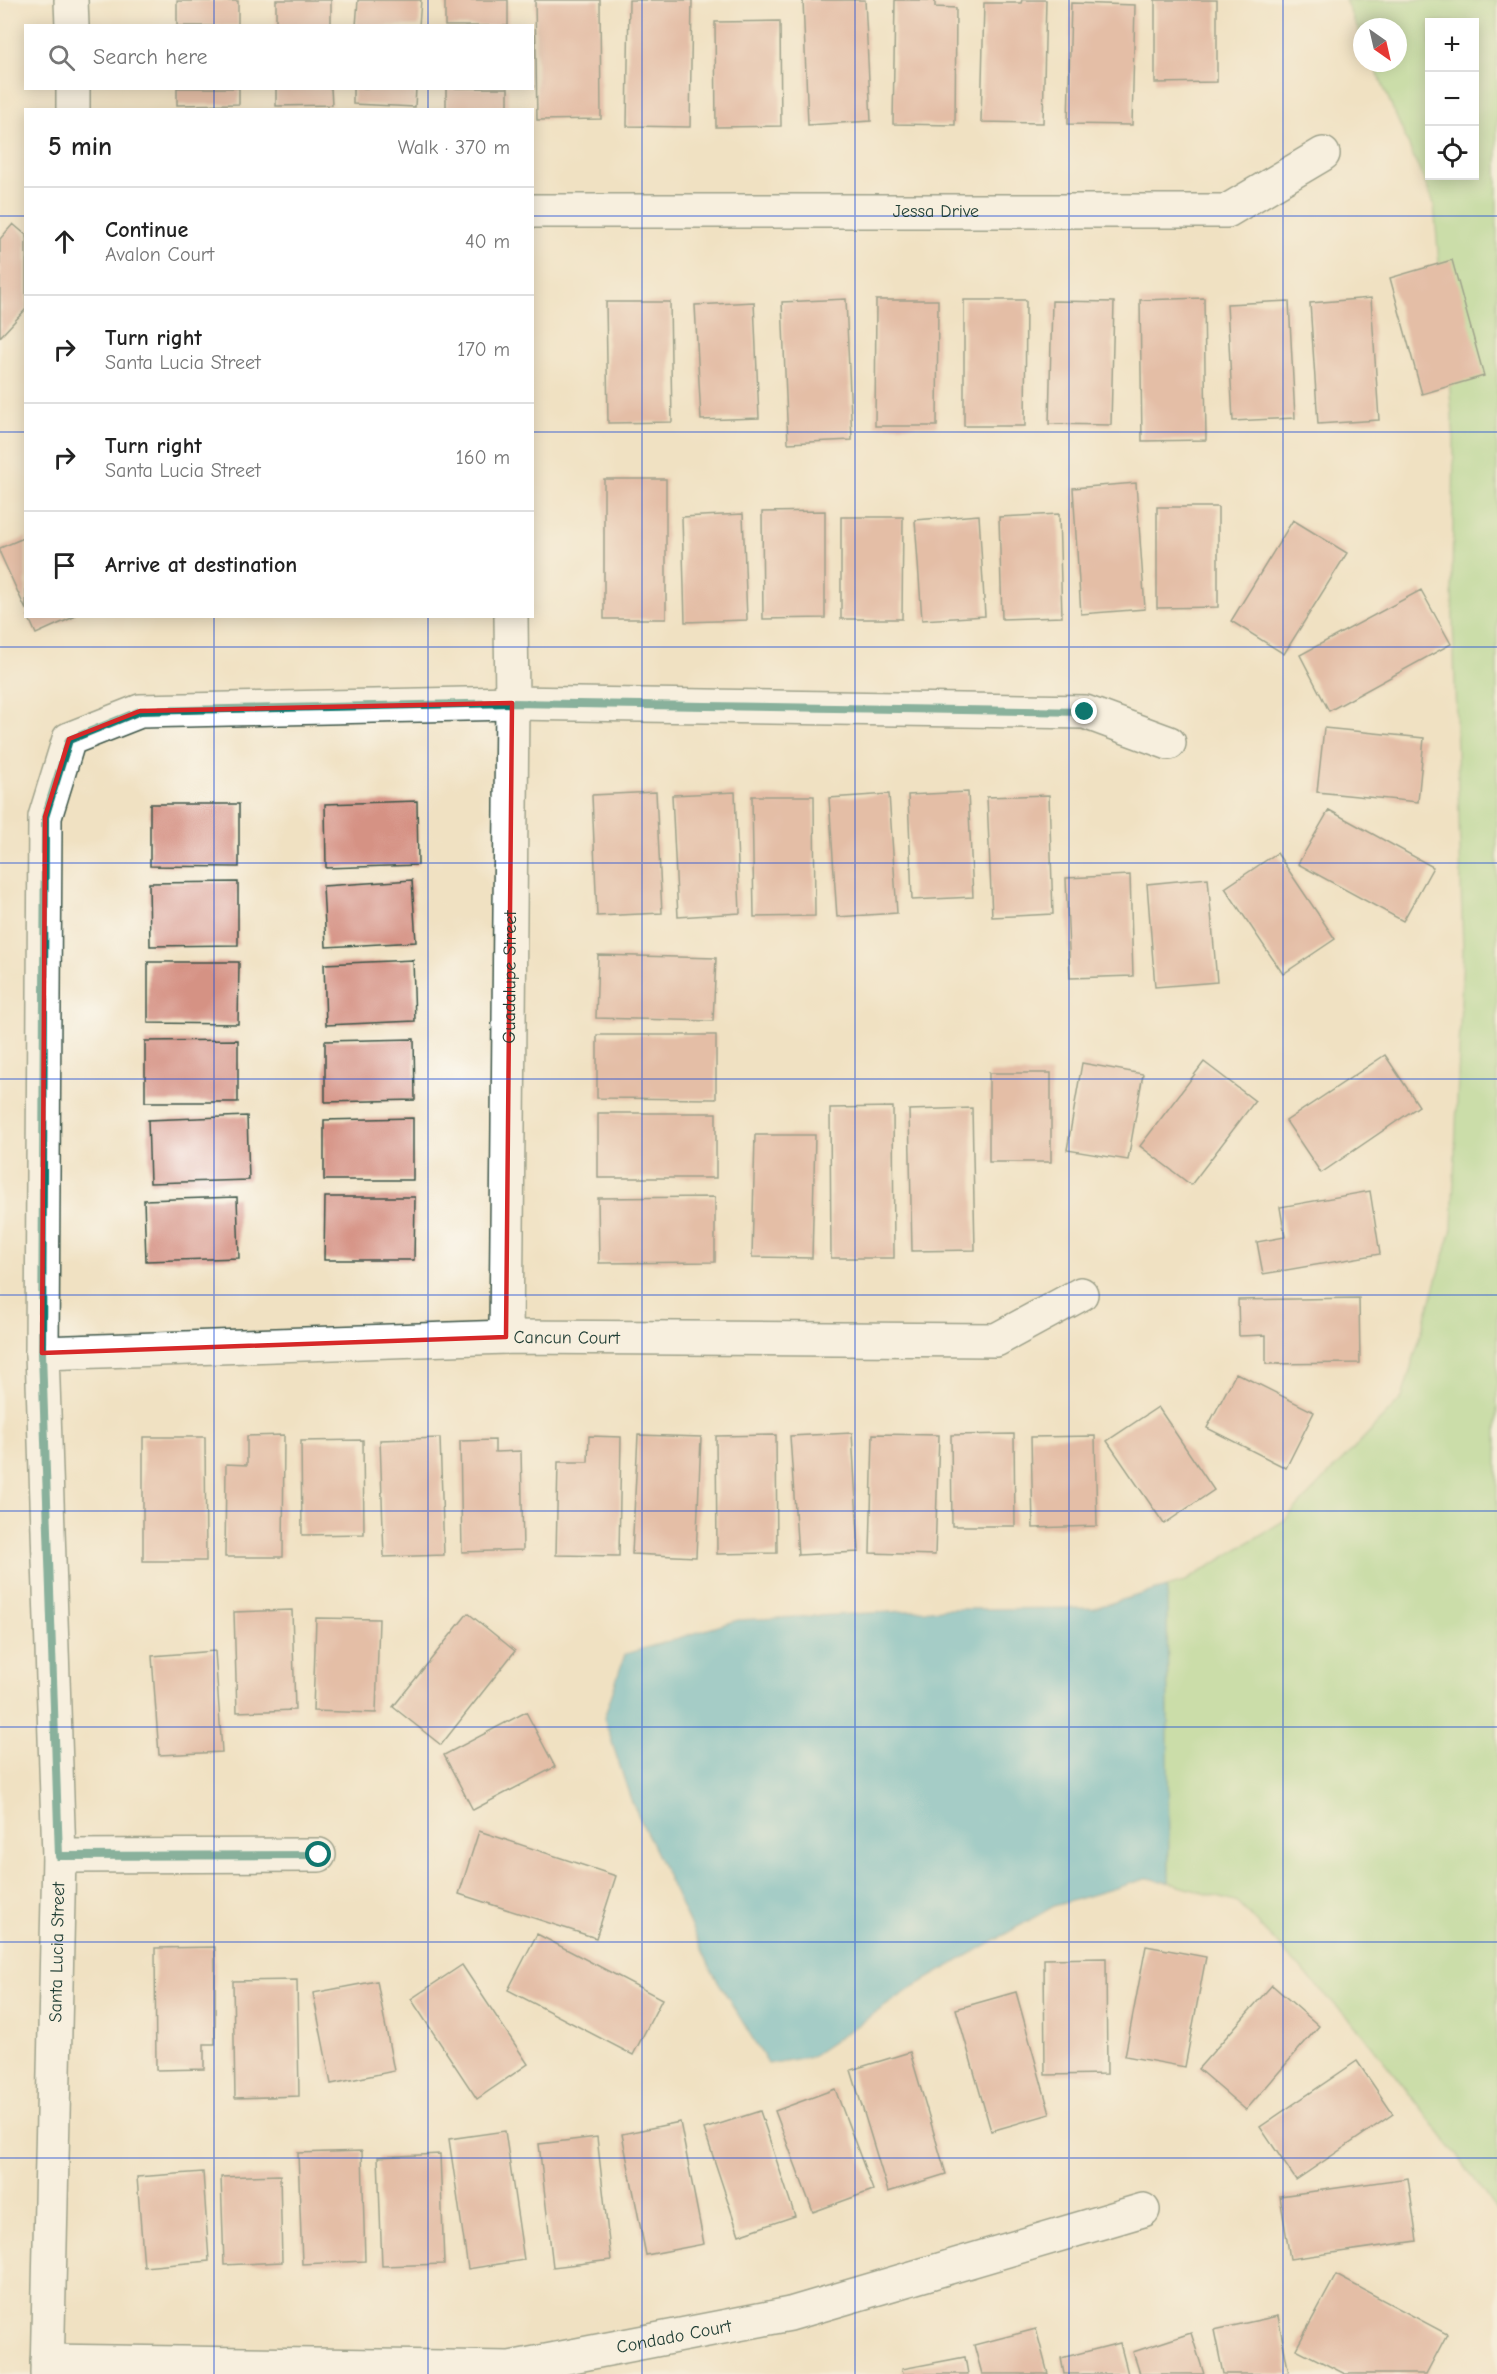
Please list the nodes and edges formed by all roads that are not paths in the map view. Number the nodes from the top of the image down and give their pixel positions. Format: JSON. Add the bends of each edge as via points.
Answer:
{"nodes":[{"id":1,"x":71,"y":0,"type":"edge"},
{"id":2,"x":72,"y":24,"type":"edge"},
{"id":3,"x":73,"y":90,"type":"edge"},
{"id":4,"x":73,"y":108,"type":"edge"},
{"id":5,"x":1323,"y":154,"type":"dead end"},
{"id":6,"x":534,"y":211,"type":"edge"},
{"id":7,"x":511,"y":618,"type":"edge"},
{"id":8,"x":512,"y":703,"type":"junction"},
{"id":9,"x":1169,"y":743,"type":"dead end"},
{"id":10,"x":1081,"y":1294,"type":"dead end"},
{"id":11,"x":506,"y":1337,"type":"junction"},
{"id":12,"x":42,"y":1353,"type":"junction"},
{"id":13,"x":319,"y":1855,"type":"dead end"},
{"id":14,"x":59,"y":1856,"type":"junction"},
{"id":15,"x":1143,"y":2210,"type":"dead end"},
{"id":16,"x":47,"y":2367,"type":"edge"},
{"id":17,"x":510,"y":2371,"type":"edge"}],
"edges":[{"from":1,"to":2,"type":"street"},
{"from":3,"to":4,"type":"street"},
{"from":5,"to":6,"type":"street","name":"Jessa Drive","via":[[1227,211]]},
{"from":7,"to":8,"type":"street","name":"Guadalupe Street"},
{"from":8,"to":9,"type":"street","name":"Santa Lucia Street","via":[[1085,712]]},
{"from":8,"to":11,"type":"street","name":"Guadalupe Street"},
{"from":8,"to":12,"type":"street","name":"Santa Lucia Street","via":[[140,711],[69,740],[45,817]]},
{"from":10,"to":11,"type":"street","name":"Cancun Court","via":[[996,1340]]},
{"from":11,"to":12,"type":"street","name":"Cancun Court"},
{"from":12,"to":14,"type":"street","name":"Santa Lucia Street"},
{"from":13,"to":14,"type":"street"},
{"from":14,"to":16,"type":"street","name":"Santa Lucia Street"},
{"from":15,"to":17,"type":"street","name":"Condado Court","via":[[790,2314]]},
{"from":16,"to":17,"type":"street","name":"Condado Court"}]}
